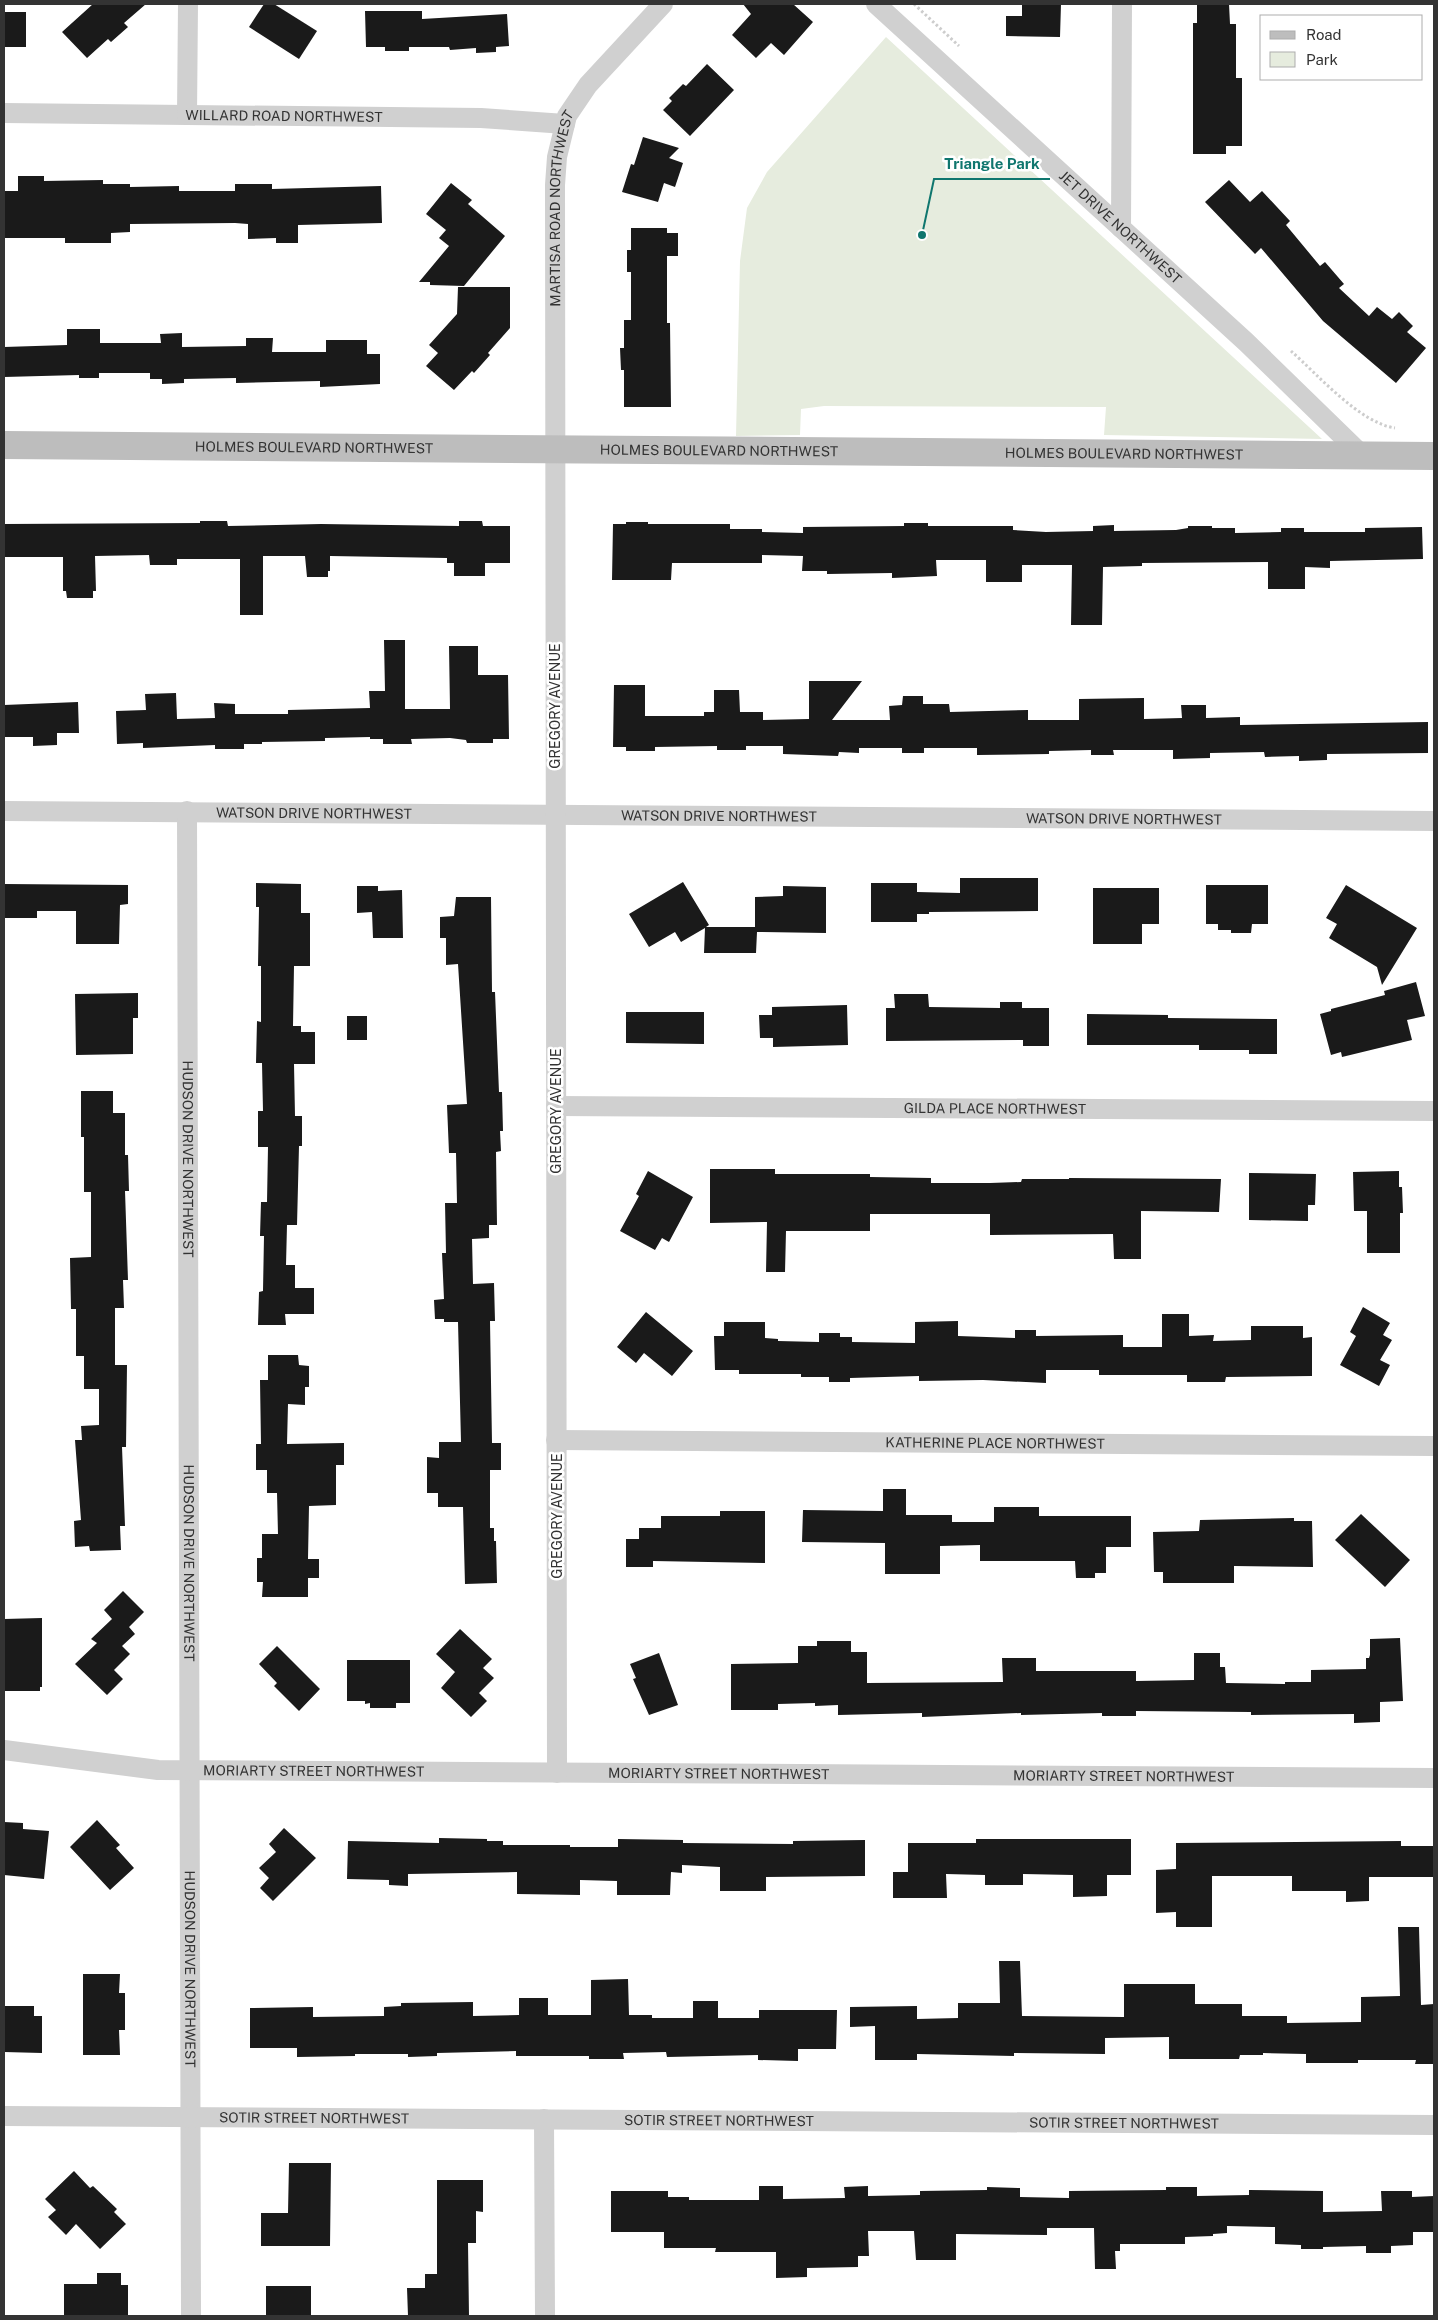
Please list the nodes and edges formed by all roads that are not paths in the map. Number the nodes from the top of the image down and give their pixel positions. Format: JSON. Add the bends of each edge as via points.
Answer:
{"nodes":[{"id":1,"x":188,"y":4,"type":"edge"},
{"id":2,"x":663,"y":4,"type":"edge"},
{"id":3,"x":876,"y":4,"type":"edge"},
{"id":4,"x":1122,"y":4,"type":"edge"},
{"id":5,"x":4,"y":113,"type":"edge"},
{"id":6,"x":187,"y":115,"type":"junction"},
{"id":7,"x":565,"y":124,"type":"junction"},
{"id":8,"x":1121,"y":228,"type":"junction"},
{"id":9,"x":4,"y":445,"type":"edge"},
{"id":10,"x":554,"y":449,"type":"junction"},
{"id":11,"x":1362,"y":455,"type":"junction"},
{"id":12,"x":1434,"y":456,"type":"edge"},
{"id":13,"x":4,"y":810,"type":"edge"},
{"id":14,"x":187,"y":811,"type":"junction"},
{"id":15,"x":555,"y":814,"type":"junction"},
{"id":16,"x":1434,"y":821,"type":"edge"},
{"id":17,"x":556,"y":1106,"type":"junction"},
{"id":18,"x":1434,"y":1111,"type":"edge"},
{"id":19,"x":556,"y":1440,"type":"junction"},
{"id":20,"x":1434,"y":1446,"type":"edge"},
{"id":21,"x":4,"y":1750,"type":"edge"},
{"id":22,"x":188,"y":1770,"type":"junction"},
{"id":23,"x":557,"y":1773,"type":"junction"},
{"id":24,"x":1434,"y":1778,"type":"edge"},
{"id":25,"x":4,"y":2116,"type":"edge"},
{"id":26,"x":190,"y":2117,"type":"junction"},
{"id":27,"x":544,"y":2119,"type":"junction"},
{"id":28,"x":1434,"y":2125,"type":"edge"},
{"id":29,"x":191,"y":2316,"type":"edge"},
{"id":30,"x":545,"y":2316,"type":"edge"}],
"edges":[{"from":1,"to":6,"type":"street"},
{"from":2,"to":7,"type":"street","name":"MARTISA ROAD NORTHWEST","via":[[588,85]]},
{"from":3,"to":8,"type":"street","name":"JET DRIVE NORTHWEST"},
{"from":4,"to":8,"type":"street"},
{"from":5,"to":6,"type":"street","name":"WILLARD ROAD NORTHWEST"},
{"from":6,"to":7,"type":"street","name":"WILLARD ROAD NORTHWEST","via":[[481,118]]},
{"from":7,"to":10,"type":"street","name":"MARTISA ROAD NORTHWEST","via":[[557,157],[555,185]]},
{"from":8,"to":11,"type":"street","name":"JET DRIVE NORTHWEST","via":[[1246,342]]},
{"from":9,"to":10,"type":"street","name":"HOLMES BOULEVARD NORTHWEST"},
{"from":10,"to":11,"type":"street","name":"HOLMES BOULEVARD NORTHWEST"},
{"from":10,"to":15,"type":"street","name":"GREGORY AVENUE"},
{"from":11,"to":12,"type":"street","name":"HOLMES BOULEVARD NORTHWEST"},
{"from":13,"to":14,"type":"street","name":"WATSON DRIVE NORTHWEST"},
{"from":14,"to":15,"type":"street","name":"WATSON DRIVE NORTHWEST"},
{"from":14,"to":22,"type":"street","name":"HUDSON DRIVE NORTHWEST"},
{"from":15,"to":16,"type":"street","name":"WATSON DRIVE NORTHWEST"},
{"from":15,"to":17,"type":"street","name":"GREGORY AVENUE"},
{"from":17,"to":18,"type":"street","name":"GILDA PLACE NORTHWEST"},
{"from":17,"to":19,"type":"street","name":"GREGORY AVENUE"},
{"from":19,"to":20,"type":"street","name":"KATHERINE PLACE NORTHWEST"},
{"from":19,"to":23,"type":"street","name":"GREGORY AVENUE"},
{"from":21,"to":22,"type":"street","name":"MORIARTY STREET NORTHWEST","via":[[158,1770]]},
{"from":22,"to":23,"type":"street","name":"MORIARTY STREET NORTHWEST"},
{"from":22,"to":26,"type":"street","name":"HUDSON DRIVE NORTHWEST"},
{"from":23,"to":24,"type":"street","name":"MORIARTY STREET NORTHWEST"},
{"from":25,"to":26,"type":"street","name":"SOTIR STREET NORTHWEST"},
{"from":26,"to":27,"type":"street","name":"SOTIR STREET NORTHWEST"},
{"from":26,"to":29,"type":"street","name":"HUDSON DRIVE NORTHWEST"},
{"from":27,"to":28,"type":"street","name":"SOTIR STREET NORTHWEST"},
{"from":27,"to":30,"type":"street"}]}
